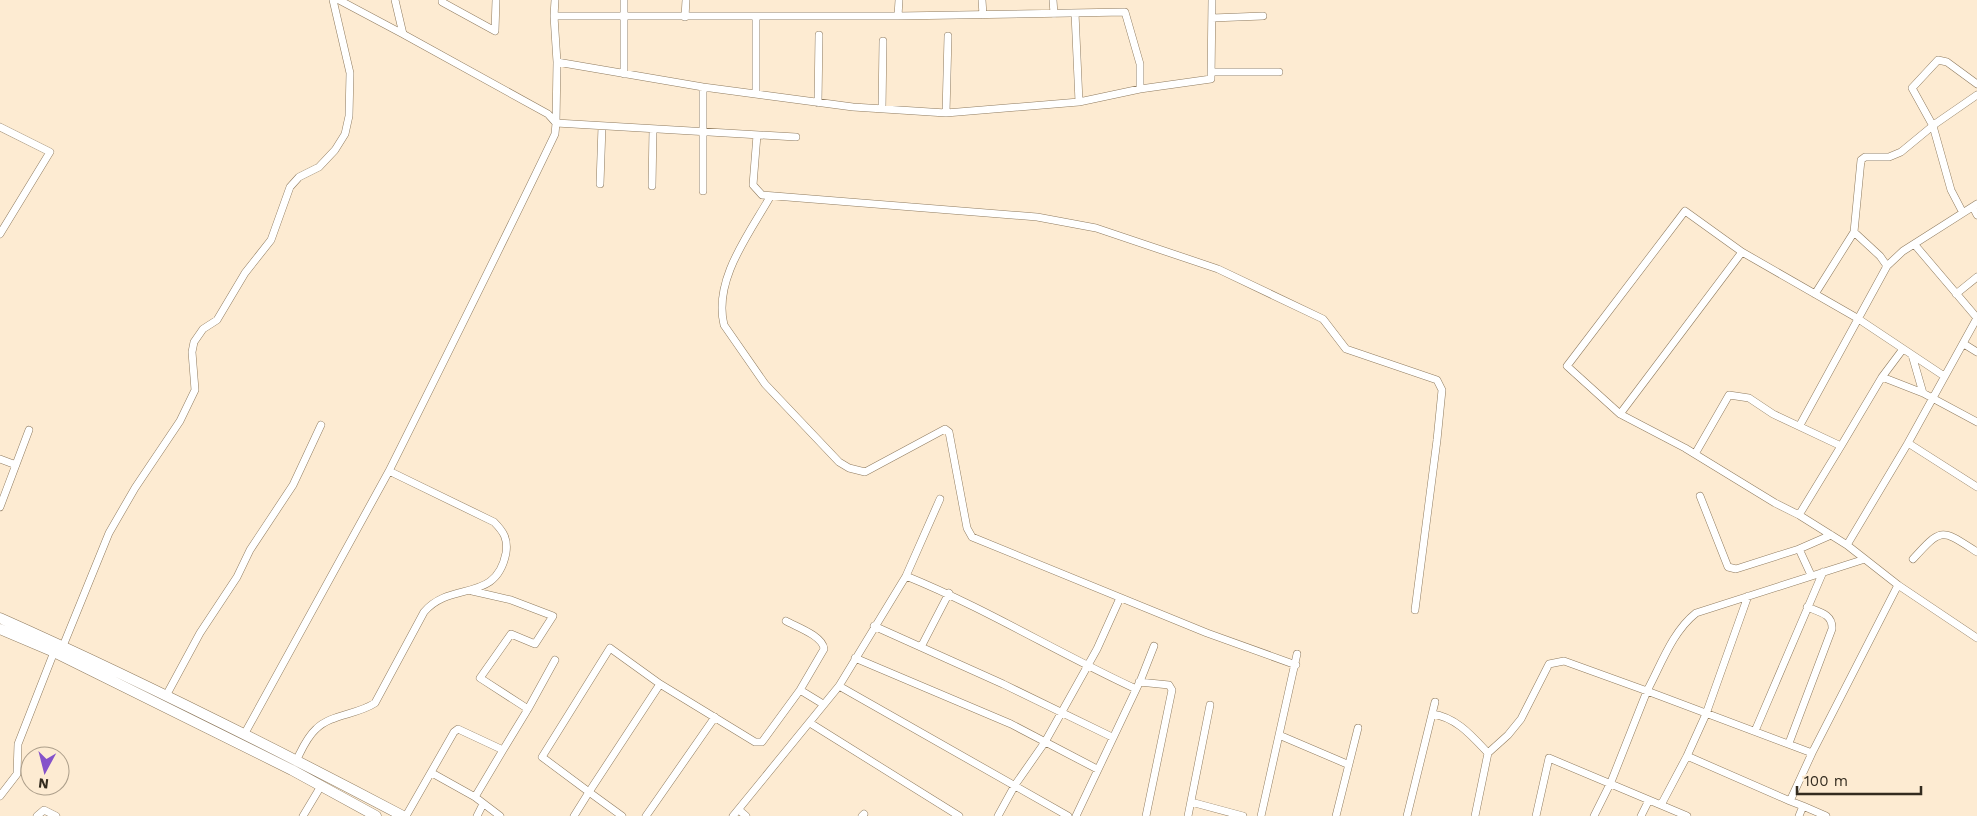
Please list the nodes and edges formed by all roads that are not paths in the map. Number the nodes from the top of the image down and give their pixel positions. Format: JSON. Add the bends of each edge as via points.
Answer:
{"nodes":[{"id":1,"x":332,"y":0,"type":"edge"},
{"id":2,"x":339,"y":0,"type":"edge"},
{"id":3,"x":395,"y":0,"type":"edge"},
{"id":4,"x":442,"y":0,"type":"edge"},
{"id":5,"x":496,"y":0,"type":"edge"},
{"id":6,"x":555,"y":0,"type":"edge"},
{"id":7,"x":624,"y":0,"type":"edge"},
{"id":8,"x":686,"y":0,"type":"edge"},
{"id":9,"x":899,"y":0,"type":"edge"},
{"id":10,"x":982,"y":0,"type":"edge"},
{"id":11,"x":1053,"y":0,"type":"edge"},
{"id":12,"x":1212,"y":0,"type":"edge"},
{"id":13,"x":1075,"y":13,"type":"junction"},
{"id":14,"x":1054,"y":14,"type":"junction"},
{"id":15,"x":624,"y":15,"type":"junction"},
{"id":16,"x":983,"y":15,"type":"junction"},
{"id":17,"x":554,"y":16,"type":"junction"},
{"id":18,"x":898,"y":16,"type":"junction"},
{"id":19,"x":1263,"y":16,"type":"dead end"},
{"id":20,"x":685,"y":17,"type":"junction"},
{"id":21,"x":756,"y":17,"type":"junction"},
{"id":22,"x":1212,"y":18,"type":"junction"},
{"id":23,"x":403,"y":34,"type":"junction"},
{"id":24,"x":819,"y":35,"type":"dead end"},
{"id":25,"x":948,"y":36,"type":"dead end"},
{"id":26,"x":883,"y":40,"type":"dead end"},
{"id":27,"x":557,"y":62,"type":"junction"},
{"id":28,"x":1211,"y":72,"type":"junction"},
{"id":29,"x":1279,"y":72,"type":"dead end"},
{"id":30,"x":624,"y":74,"type":"junction"},
{"id":31,"x":1977,"y":83,"type":"edge"},
{"id":32,"x":703,"y":87,"type":"junction"},
{"id":33,"x":1140,"y":89,"type":"junction"},
{"id":34,"x":756,"y":94,"type":"junction"},
{"id":35,"x":1977,"y":95,"type":"edge"},
{"id":36,"x":1079,"y":102,"type":"junction"},
{"id":37,"x":818,"y":103,"type":"junction"},
{"id":38,"x":882,"y":109,"type":"junction"},
{"id":39,"x":946,"y":113,"type":"junction"},
{"id":40,"x":556,"y":123,"type":"junction"},
{"id":41,"x":0,"y":126,"type":"edge"},
{"id":42,"x":602,"y":126,"type":"junction"},
{"id":43,"x":1933,"y":126,"type":"junction"},
{"id":44,"x":652,"y":129,"type":"junction"},
{"id":45,"x":703,"y":132,"type":"junction"},
{"id":46,"x":758,"y":135,"type":"junction"},
{"id":47,"x":796,"y":137,"type":"dead end"},
{"id":48,"x":600,"y":184,"type":"dead end"},
{"id":49,"x":652,"y":186,"type":"dead end"},
{"id":50,"x":703,"y":191,"type":"dead end"},
{"id":51,"x":770,"y":197,"type":"junction"},
{"id":52,"x":1975,"y":205,"type":"edge"},
{"id":53,"x":1963,"y":213,"type":"junction"},
{"id":54,"x":1977,"y":215,"type":"edge"},
{"id":55,"x":1854,"y":232,"type":"junction"},
{"id":56,"x":0,"y":234,"type":"edge"},
{"id":57,"x":1915,"y":245,"type":"junction"},
{"id":58,"x":1742,"y":252,"type":"junction"},
{"id":59,"x":1887,"y":266,"type":"junction"},
{"id":60,"x":1977,"y":278,"type":"edge"},
{"id":61,"x":1815,"y":294,"type":"junction"},
{"id":62,"x":1956,"y":294,"type":"junction"},
{"id":63,"x":1857,"y":318,"type":"junction"},
{"id":64,"x":1977,"y":318,"type":"edge"},
{"id":65,"x":1964,"y":344,"type":"junction"},
{"id":66,"x":1903,"y":349,"type":"junction"},
{"id":67,"x":1977,"y":352,"type":"edge"},
{"id":68,"x":1912,"y":355,"type":"junction"},
{"id":69,"x":1944,"y":376,"type":"junction"},
{"id":70,"x":1882,"y":377,"type":"junction"},
{"id":71,"x":1923,"y":393,"type":"junction"},
{"id":72,"x":1933,"y":399,"type":"junction"},
{"id":73,"x":1620,"y":414,"type":"junction"},
{"id":74,"x":1977,"y":422,"type":"edge"},
{"id":75,"x":321,"y":425,"type":"dead end"},
{"id":76,"x":1800,"y":425,"type":"junction"},
{"id":77,"x":30,"y":430,"type":"dead end"},
{"id":78,"x":1908,"y":443,"type":"junction"},
{"id":79,"x":1841,"y":446,"type":"junction"},
{"id":80,"x":1695,"y":454,"type":"junction"},
{"id":81,"x":0,"y":459,"type":"edge"},
{"id":82,"x":16,"y":465,"type":"junction"},
{"id":83,"x":389,"y":471,"type":"junction"},
{"id":84,"x":1977,"y":488,"type":"edge"},
{"id":85,"x":1700,"y":496,"type":"dead end"},
{"id":86,"x":940,"y":500,"type":"dead end"},
{"id":87,"x":0,"y":507,"type":"edge"},
{"id":88,"x":1800,"y":515,"type":"junction"},
{"id":89,"x":1831,"y":535,"type":"junction"},
{"id":90,"x":1847,"y":545,"type":"junction"},
{"id":91,"x":1799,"y":549,"type":"junction"},
{"id":92,"x":1977,"y":552,"type":"edge"},
{"id":93,"x":1865,"y":559,"type":"junction"},
{"id":94,"x":1913,"y":559,"type":"dead end"},
{"id":95,"x":1823,"y":572,"type":"junction"},
{"id":96,"x":1811,"y":575,"type":"junction"},
{"id":97,"x":906,"y":576,"type":"junction"},
{"id":98,"x":1898,"y":585,"type":"junction"},
{"id":99,"x":472,"y":591,"type":"junction"},
{"id":100,"x":949,"y":593,"type":"junction"},
{"id":101,"x":1748,"y":596,"type":"junction"},
{"id":102,"x":1120,"y":598,"type":"junction"},
{"id":103,"x":1807,"y":607,"type":"junction"},
{"id":104,"x":1414,"y":610,"type":"dead end"},
{"id":105,"x":0,"y":618,"type":"edge"},
{"id":106,"x":786,"y":621,"type":"dead end"},
{"id":107,"x":874,"y":626,"type":"junction"},
{"id":108,"x":0,"y":629,"type":"edge"},
{"id":109,"x":1976,"y":635,"type":"edge"},
{"id":110,"x":63,"y":646,"type":"junction"},
{"id":111,"x":1154,"y":646,"type":"dead end"},
{"id":112,"x":921,"y":647,"type":"junction"},
{"id":113,"x":54,"y":652,"type":"junction"},
{"id":114,"x":1297,"y":654,"type":"dead end"},
{"id":115,"x":855,"y":658,"type":"junction"},
{"id":116,"x":555,"y":660,"type":"dead end"},
{"id":117,"x":1296,"y":665,"type":"junction"},
{"id":118,"x":1086,"y":666,"type":"junction"},
{"id":119,"x":660,"y":684,"type":"junction"},
{"id":120,"x":838,"y":686,"type":"junction"},
{"id":121,"x":1137,"y":686,"type":"junction"},
{"id":122,"x":800,"y":690,"type":"junction"},
{"id":123,"x":1647,"y":691,"type":"junction"},
{"id":124,"x":167,"y":694,"type":"junction"},
{"id":125,"x":1435,"y":702,"type":"dead end"},
{"id":126,"x":823,"y":704,"type":"junction"},
{"id":127,"x":1210,"y":705,"type":"dead end"},
{"id":128,"x":528,"y":709,"type":"junction"},
{"id":129,"x":1061,"y":713,"type":"junction"},
{"id":130,"x":1432,"y":714,"type":"junction"},
{"id":131,"x":1706,"y":714,"type":"junction"},
{"id":132,"x":715,"y":717,"type":"junction"},
{"id":133,"x":810,"y":723,"type":"junction"},
{"id":134,"x":1358,"y":728,"type":"dead end"},
{"id":135,"x":1755,"y":731,"type":"junction"},
{"id":136,"x":245,"y":733,"type":"junction"},
{"id":137,"x":1279,"y":735,"type":"junction"},
{"id":138,"x":1112,"y":737,"type":"junction"},
{"id":139,"x":1045,"y":742,"type":"junction"},
{"id":140,"x":1789,"y":743,"type":"junction"},
{"id":141,"x":503,"y":750,"type":"junction"},
{"id":142,"x":1488,"y":753,"type":"junction"},
{"id":143,"x":1812,"y":753,"type":"junction"},
{"id":144,"x":1687,"y":756,"type":"junction"},
{"id":145,"x":297,"y":759,"type":"junction"},
{"id":146,"x":1347,"y":764,"type":"junction"},
{"id":147,"x":1098,"y":769,"type":"junction"},
{"id":148,"x":432,"y":773,"type":"junction"},
{"id":149,"x":1611,"y":782,"type":"junction"},
{"id":150,"x":1015,"y":785,"type":"junction"},
{"id":151,"x":321,"y":786,"type":"junction"},
{"id":152,"x":589,"y":792,"type":"junction"},
{"id":153,"x":0,"y":796,"type":"edge"},
{"id":154,"x":476,"y":797,"type":"junction"},
{"id":155,"x":1649,"y":800,"type":"junction"},
{"id":156,"x":1191,"y":802,"type":"junction"},
{"id":157,"x":1790,"y":802,"type":"junction"},
{"id":158,"x":483,"y":804,"type":"junction"},
{"id":159,"x":1661,"y":805,"type":"junction"},
{"id":160,"x":1803,"y":806,"type":"junction"},
{"id":161,"x":739,"y":810,"type":"junction"},
{"id":162,"x":37,"y":816,"type":"edge"},
{"id":163,"x":56,"y":816,"type":"edge"},
{"id":164,"x":303,"y":816,"type":"edge"},
{"id":165,"x":376,"y":816,"type":"edge"},
{"id":166,"x":402,"y":816,"type":"edge"},
{"id":167,"x":406,"y":816,"type":"edge"},
{"id":168,"x":477,"y":816,"type":"edge"},
{"id":169,"x":500,"y":816,"type":"edge"},
{"id":170,"x":574,"y":816,"type":"edge"},
{"id":171,"x":622,"y":816,"type":"edge"},
{"id":172,"x":646,"y":816,"type":"edge"},
{"id":173,"x":733,"y":816,"type":"edge"},
{"id":174,"x":746,"y":816,"type":"edge"},
{"id":175,"x":959,"y":816,"type":"edge"},
{"id":176,"x":998,"y":816,"type":"edge"},
{"id":177,"x":1068,"y":816,"type":"edge"},
{"id":178,"x":1076,"y":816,"type":"edge"},
{"id":179,"x":1146,"y":816,"type":"edge"},
{"id":180,"x":1188,"y":816,"type":"edge"},
{"id":181,"x":1243,"y":816,"type":"edge"},
{"id":182,"x":1261,"y":816,"type":"edge"},
{"id":183,"x":1336,"y":816,"type":"edge"},
{"id":184,"x":1407,"y":816,"type":"edge"},
{"id":185,"x":1475,"y":816,"type":"edge"},
{"id":186,"x":1536,"y":816,"type":"edge"},
{"id":187,"x":1594,"y":816,"type":"edge"},
{"id":188,"x":1641,"y":816,"type":"edge"},
{"id":189,"x":1687,"y":816,"type":"edge"},
{"id":190,"x":1799,"y":816,"type":"edge"},
{"id":191,"x":1826,"y":816,"type":"edge"}],
"edges":[{"from":1,"to":110,"type":"street","via":[[350,72],[349,116],[345,134],[319,167],[299,176],[290,187],[271,240],[245,272],[217,320],[203,329],[194,342],[195,390],[180,421],[109,533]]},
{"from":2,"to":23,"type":"street"},
{"from":3,"to":23,"type":"street"},
{"from":4,"to":5,"type":"street","via":[[495,31]]},
{"from":6,"to":17,"type":"street"},
{"from":7,"to":15,"type":"street"},
{"from":8,"to":20,"type":"street"},
{"from":9,"to":18,"type":"street"},
{"from":10,"to":16,"type":"street"},
{"from":11,"to":14,"type":"street"},
{"from":12,"to":22,"type":"street"},
{"from":13,"to":14,"type":"street"},
{"from":13,"to":33,"type":"street","via":[[1125,12],[1140,64]]},
{"from":13,"to":36,"type":"street"},
{"from":14,"to":16,"type":"street"},
{"from":15,"to":17,"type":"street"},
{"from":15,"to":20,"type":"street"},
{"from":15,"to":30,"type":"street"},
{"from":16,"to":18,"type":"street"},
{"from":17,"to":27,"type":"street"},
{"from":18,"to":21,"type":"street"},
{"from":19,"to":22,"type":"street"},
{"from":20,"to":21,"type":"street"},
{"from":21,"to":34,"type":"street"},
{"from":22,"to":28,"type":"street"},
{"from":23,"to":40,"type":"street","via":[[548,114]]},
{"from":24,"to":37,"type":"street"},
{"from":25,"to":39,"type":"street"},
{"from":26,"to":38,"type":"street"},
{"from":27,"to":30,"type":"street"},
{"from":27,"to":40,"type":"street"},
{"from":28,"to":29,"type":"street"},
{"from":28,"to":33,"type":"street","via":[[1211,79]]},
{"from":30,"to":32,"type":"street"},
{"from":31,"to":43,"type":"street","via":[[1947,62],[1934,62],[1913,84],[1912,91]]},
{"from":32,"to":34,"type":"street"},
{"from":32,"to":45,"type":"street"},
{"from":33,"to":36,"type":"street"},
{"from":34,"to":37,"type":"street"},
{"from":35,"to":43,"type":"street"},
{"from":36,"to":39,"type":"street"},
{"from":37,"to":38,"type":"street"},
{"from":38,"to":39,"type":"street"},
{"from":40,"to":42,"type":"street"},
{"from":40,"to":83,"type":"street","via":[[555,134],[484,283]]},
{"from":41,"to":56,"type":"street","via":[[50,152]]},
{"from":42,"to":44,"type":"street"},
{"from":42,"to":48,"type":"street"},
{"from":43,"to":53,"type":"street","via":[[1952,190]]},
{"from":43,"to":55,"type":"street","via":[[1901,152],[1862,160]]},
{"from":44,"to":45,"type":"street"},
{"from":44,"to":49,"type":"street"},
{"from":45,"to":46,"type":"street"},
{"from":45,"to":50,"type":"street"},
{"from":46,"to":47,"type":"street"},
{"from":46,"to":51,"type":"street","via":[[753,184],[757,191]]},
{"from":51,"to":102,"type":"street","via":[[734,260],[722,316],[724,325],[765,384],[839,462],[857,471],[865,472],[945,429],[949,432],[967,528],[972,537]]},
{"from":51,"to":104,"type":"street","via":[[1037,217],[1096,228],[1218,269],[1323,319],[1346,349],[1437,380],[1442,390],[1439,422]]},
{"from":52,"to":53,"type":"street"},
{"from":52,"to":54,"type":"street"},
{"from":53,"to":57,"type":"street"},
{"from":55,"to":59,"type":"street"},
{"from":55,"to":61,"type":"street"},
{"from":57,"to":59,"type":"street","via":[[1896,256]]},
{"from":57,"to":62,"type":"street"},
{"from":58,"to":61,"type":"street"},
{"from":58,"to":73,"type":"street"},
{"from":58,"to":73,"type":"street","via":[[1685,211],[1618,297],[1567,366]]},
{"from":59,"to":63,"type":"street"},
{"from":60,"to":62,"type":"street"},
{"from":61,"to":63,"type":"street"},
{"from":62,"to":64,"type":"street"},
{"from":63,"to":66,"type":"street"},
{"from":63,"to":76,"type":"street"},
{"from":64,"to":65,"type":"street"},
{"from":65,"to":67,"type":"street"},
{"from":65,"to":69,"type":"street"},
{"from":66,"to":68,"type":"street"},
{"from":66,"to":70,"type":"street"},
{"from":68,"to":69,"type":"street"},
{"from":68,"to":71,"type":"street"},
{"from":69,"to":72,"type":"street"},
{"from":70,"to":71,"type":"street"},
{"from":70,"to":79,"type":"street"},
{"from":71,"to":72,"type":"street"},
{"from":72,"to":74,"type":"street"},
{"from":72,"to":78,"type":"street"},
{"from":73,"to":80,"type":"street"},
{"from":75,"to":124,"type":"street","via":[[293,485],[250,550]]},
{"from":76,"to":79,"type":"street"},
{"from":76,"to":80,"type":"street","via":[[1773,414],[1749,398],[1729,395]]},
{"from":77,"to":82,"type":"street"},
{"from":78,"to":84,"type":"street"},
{"from":78,"to":90,"type":"street"},
{"from":79,"to":88,"type":"street"},
{"from":80,"to":88,"type":"street"},
{"from":81,"to":82,"type":"street"},
{"from":82,"to":87,"type":"street"},
{"from":83,"to":99,"type":"street","via":[[494,522],[503,531],[507,539],[502,567],[493,580]]},
{"from":83,"to":136,"type":"street"},
{"from":85,"to":91,"type":"street","via":[[1731,569]]},
{"from":86,"to":97,"type":"street"},
{"from":88,"to":89,"type":"street"},
{"from":89,"to":90,"type":"street"},
{"from":89,"to":91,"type":"street"},
{"from":90,"to":93,"type":"street"},
{"from":91,"to":96,"type":"street"},
{"from":92,"to":94,"type":"street","via":[[1948,535],[1940,534]]},
{"from":93,"to":95,"type":"street"},
{"from":93,"to":98,"type":"street"},
{"from":95,"to":96,"type":"street"},
{"from":95,"to":103,"type":"street"},
{"from":96,"to":101,"type":"street"},
{"from":97,"to":100,"type":"street"},
{"from":97,"to":107,"type":"street"},
{"from":98,"to":109,"type":"street"},
{"from":98,"to":143,"type":"street"},
{"from":99,"to":128,"type":"street","via":[[511,600],[553,616],[534,644],[511,634],[480,678]]},
{"from":99,"to":145,"type":"street","via":[[444,596],[432,602],[374,703],[324,722],[309,737]]},
{"from":100,"to":112,"type":"street"},
{"from":100,"to":118,"type":"street"},
{"from":101,"to":123,"type":"street","via":[[1696,613],[1687,620]]},
{"from":101,"to":131,"type":"street"},
{"from":102,"to":117,"type":"street"},
{"from":102,"to":118,"type":"street","via":[[1108,628]]},
{"from":103,"to":135,"type":"street"},
{"from":103,"to":140,"type":"street","via":[[1829,617],[1832,629]]},
{"from":105,"to":110,"type":"main road"},
{"from":106,"to":122,"type":"street","via":[[824,644],[820,659]]},
{"from":107,"to":112,"type":"street"},
{"from":107,"to":115,"type":"street"},
{"from":108,"to":113,"type":"main road"},
{"from":110,"to":124,"type":"main road"},
{"from":111,"to":121,"type":"street"},
{"from":112,"to":129,"type":"street"},
{"from":113,"to":151,"type":"main road"},
{"from":113,"to":153,"type":"street","via":[[18,744],[18,774]]},
{"from":114,"to":117,"type":"street"},
{"from":115,"to":120,"type":"street"},
{"from":115,"to":139,"type":"street"},
{"from":116,"to":128,"type":"street"},
{"from":117,"to":137,"type":"street"},
{"from":118,"to":121,"type":"street"},
{"from":118,"to":129,"type":"street"},
{"from":119,"to":132,"type":"street"},
{"from":119,"to":152,"type":"street"},
{"from":119,"to":152,"type":"street","via":[[610,648],[542,757]]},
{"from":120,"to":126,"type":"street"},
{"from":120,"to":150,"type":"street"},
{"from":121,"to":138,"type":"street"},
{"from":121,"to":179,"type":"street","via":[[1169,685],[1172,690]]},
{"from":122,"to":126,"type":"street"},
{"from":122,"to":132,"type":"street","via":[[762,742],[755,742]]},
{"from":123,"to":131,"type":"street"},
{"from":123,"to":142,"type":"street","via":[[1564,661],[1556,661],[1546,669],[1521,718]]},
{"from":123,"to":149,"type":"street"},
{"from":124,"to":136,"type":"main road"},
{"from":125,"to":130,"type":"street"},
{"from":126,"to":133,"type":"street"},
{"from":127,"to":156,"type":"street"},
{"from":128,"to":141,"type":"street"},
{"from":129,"to":138,"type":"street"},
{"from":129,"to":139,"type":"street"},
{"from":130,"to":142,"type":"street","via":[[1456,723]]},
{"from":130,"to":184,"type":"street"},
{"from":131,"to":135,"type":"street"},
{"from":131,"to":144,"type":"street"},
{"from":132,"to":172,"type":"street"},
{"from":133,"to":161,"type":"street"},
{"from":133,"to":175,"type":"street"},
{"from":134,"to":146,"type":"street"},
{"from":135,"to":140,"type":"street"},
{"from":136,"to":145,"type":"main road"},
{"from":137,"to":146,"type":"street"},
{"from":137,"to":182,"type":"street"},
{"from":138,"to":147,"type":"street"},
{"from":139,"to":147,"type":"street"},
{"from":139,"to":150,"type":"street"},
{"from":140,"to":143,"type":"street"},
{"from":141,"to":148,"type":"street","via":[[458,729]]},
{"from":141,"to":154,"type":"street"},
{"from":142,"to":185,"type":"street"},
{"from":143,"to":157,"type":"street"},
{"from":144,"to":157,"type":"street"},
{"from":144,"to":159,"type":"street"},
{"from":145,"to":166,"type":"main road"},
{"from":146,"to":183,"type":"street"},
{"from":147,"to":178,"type":"street"},
{"from":148,"to":154,"type":"street"},
{"from":148,"to":167,"type":"street"},
{"from":149,"to":155,"type":"street"},
{"from":149,"to":186,"type":"street","via":[[1549,758]]},
{"from":149,"to":187,"type":"street"},
{"from":150,"to":176,"type":"street"},
{"from":150,"to":177,"type":"street"},
{"from":151,"to":164,"type":"street"},
{"from":151,"to":165,"type":"main road"},
{"from":152,"to":170,"type":"street"},
{"from":152,"to":171,"type":"street"},
{"from":154,"to":158,"type":"street"},
{"from":155,"to":159,"type":"street"},
{"from":155,"to":188,"type":"street"},
{"from":156,"to":180,"type":"street"},
{"from":156,"to":181,"type":"street"},
{"from":157,"to":160,"type":"street"},
{"from":158,"to":168,"type":"street"},
{"from":158,"to":169,"type":"street"},
{"from":159,"to":189,"type":"street"},
{"from":160,"to":190,"type":"street"},
{"from":160,"to":191,"type":"street"},
{"from":161,"to":173,"type":"street"},
{"from":161,"to":174,"type":"street"},
{"from":162,"to":163,"type":"street","via":[[44,810]]}]}
